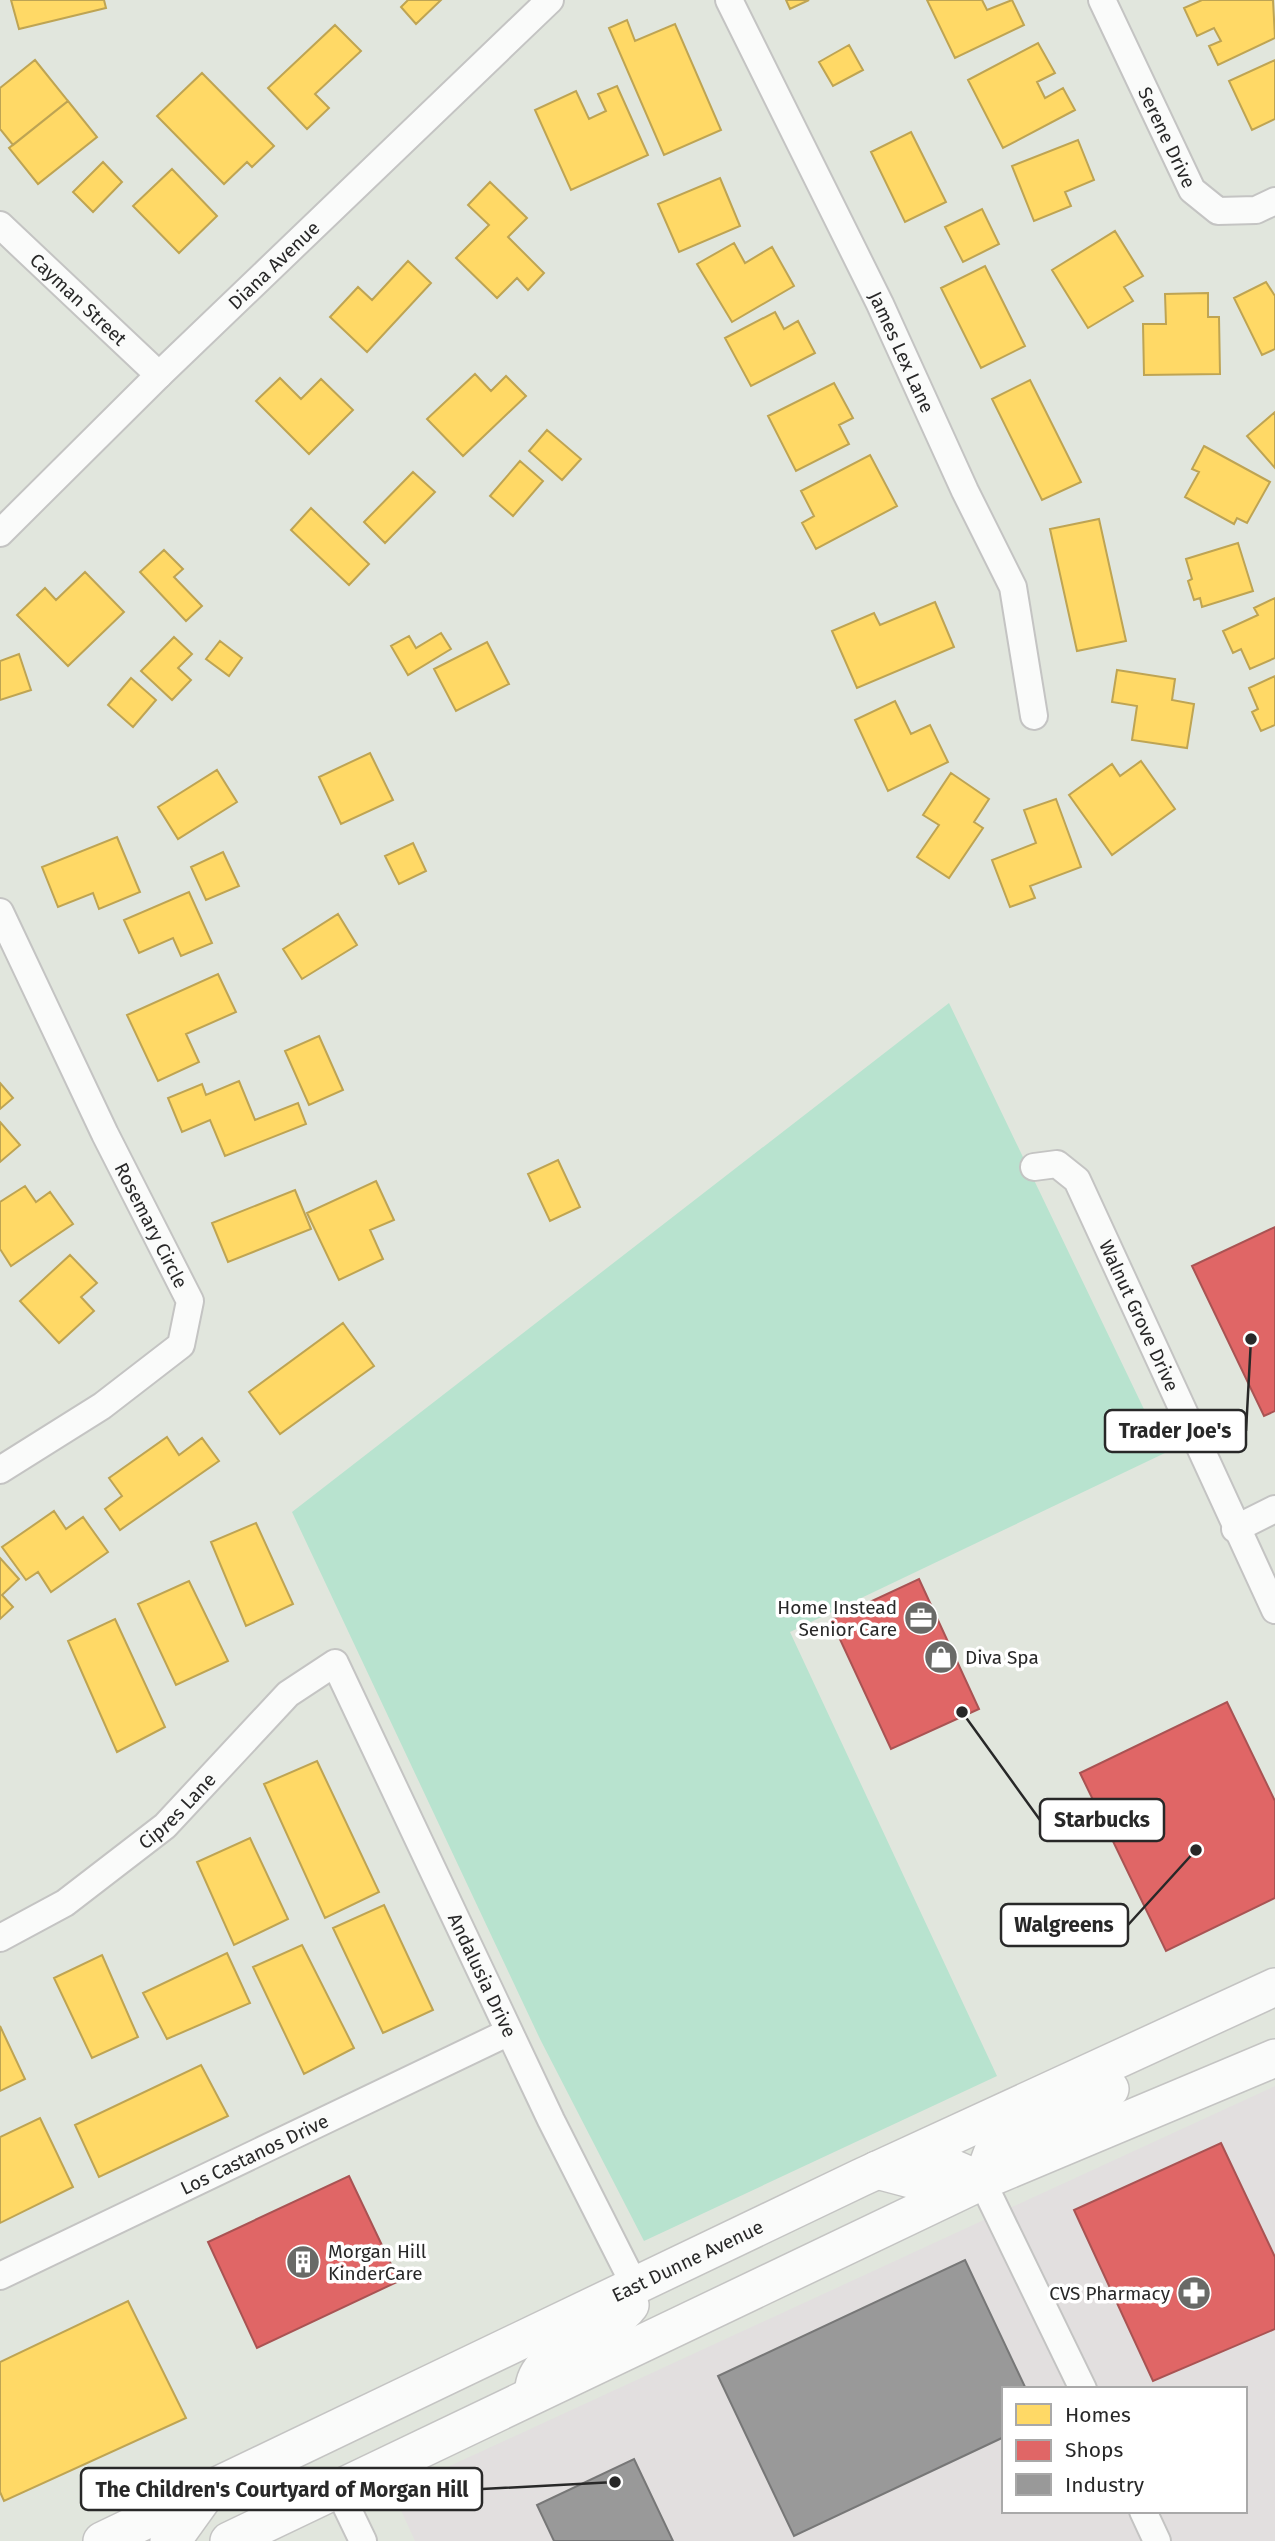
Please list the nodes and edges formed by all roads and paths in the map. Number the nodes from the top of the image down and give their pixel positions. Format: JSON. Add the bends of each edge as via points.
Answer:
{"nodes":[{"id":1,"x":550,"y":0,"type":"edge"},
{"id":2,"x":729,"y":0,"type":"edge"},
{"id":3,"x":1102,"y":0,"type":"edge"},
{"id":4,"x":1275,"y":201,"type":"edge"},
{"id":5,"x":0,"y":225,"type":"edge"},
{"id":6,"x":159,"y":375,"type":"junction"},
{"id":7,"x":0,"y":533,"type":"edge"},
{"id":8,"x":1034,"y":716,"type":"dead end"},
{"id":9,"x":0,"y":912,"type":"edge"},
{"id":10,"x":1034,"y":1167,"type":"dead end"},
{"id":11,"x":0,"y":1470,"type":"edge"},
{"id":12,"x":1275,"y":1509,"type":"edge"},
{"id":13,"x":1235,"y":1529,"type":"junction"},
{"id":14,"x":1275,"y":1610,"type":"edge"},
{"id":15,"x":335,"y":1663,"type":"joint"},
{"id":16,"x":0,"y":1938,"type":"edge"},
{"id":17,"x":1275,"y":1987,"type":"edge"},
{"id":18,"x":509,"y":2032,"type":"junction"},
{"id":19,"x":1137,"y":2049,"type":"junction"},
{"id":20,"x":1275,"y":2058,"type":"edge"},
{"id":21,"x":877,"y":2170,"type":"junction"},
{"id":22,"x":982,"y":2181,"type":"junction"},
{"id":23,"x":0,"y":2276,"type":"edge"},
{"id":24,"x":635,"y":2286,"type":"junction"},
{"id":25,"x":1082,"y":2387,"type":"edge"},
{"id":26,"x":533,"y":2395,"type":"junction"},
{"id":27,"x":338,"y":2489,"type":"junction"},
{"id":28,"x":207,"y":2491,"type":"junction"},
{"id":29,"x":1144,"y":2513,"type":"edge"},
{"id":30,"x":102,"y":2541,"type":"edge"},
{"id":31,"x":169,"y":2541,"type":"edge"},
{"id":32,"x":229,"y":2541,"type":"edge"},
{"id":33,"x":363,"y":2541,"type":"edge"},
{"id":34,"x":1157,"y":2541,"type":"edge"}],
"edges":[{"from":1,"to":6,"type":"street","name":"Diana Avenue"},
{"from":2,"to":8,"type":"street","name":"James Lex Lane","via":[[880,304],[1013,587]]},
{"from":3,"to":4,"type":"street","name":"Serene Drive","via":[[1192,190],[1218,211],[1256,210]]},
{"from":5,"to":6,"type":"street","name":"Cayman Street"},
{"from":6,"to":7,"type":"street","name":"Diana Avenue"},
{"from":9,"to":11,"type":"street","name":"Rosemary Circle","via":[[104,1134],[190,1300],[181,1345],[102,1406]]},
{"from":10,"to":13,"type":"street","name":"Walnut Grove Drive","via":[[1057,1164],[1077,1180]]},
{"from":12,"to":13,"type":"street"},
{"from":13,"to":14,"type":"street","name":"Walnut Grove Drive"},
{"from":15,"to":16,"type":"street","name":"Cipres Lane","via":[[288,1694],[165,1826],[65,1903]]},
{"from":15,"to":18,"type":"street","name":"Andalusia Drive"},
{"from":17,"to":19,"type":"main road","name":"East Dunne Avenue"},
{"from":18,"to":23,"type":"street","name":"Los Castanos Drive"},
{"from":18,"to":24,"type":"street","name":"Andalusia Drive"},
{"from":19,"to":21,"type":"main road","name":"East Dunne Avenue"},
{"from":19,"to":22,"type":"main road","via":[[1127,2075],[1114,2087],[1004,2138]]},
{"from":20,"to":22,"type":"main road"},
{"from":21,"to":22,"type":"main road","via":[[911,2179],[952,2168]]},
{"from":21,"to":24,"type":"main road","name":"East Dunne Avenue"},
{"from":22,"to":25,"type":"street"},
{"from":22,"to":26,"type":"main road"},
{"from":24,"to":26,"type":"main road","via":[[631,2303],[619,2319],[550,2360],[536,2376]]},
{"from":24,"to":28,"type":"main road","name":"East Dunne Avenue"},
{"from":26,"to":27,"type":"main road"},
{"from":27,"to":32,"type":"main road"},
{"from":27,"to":33,"type":"street"},
{"from":28,"to":30,"type":"main road","name":"East Dunne Avenue"},
{"from":28,"to":31,"type":"main road"},
{"from":29,"to":34,"type":"street"}]}
